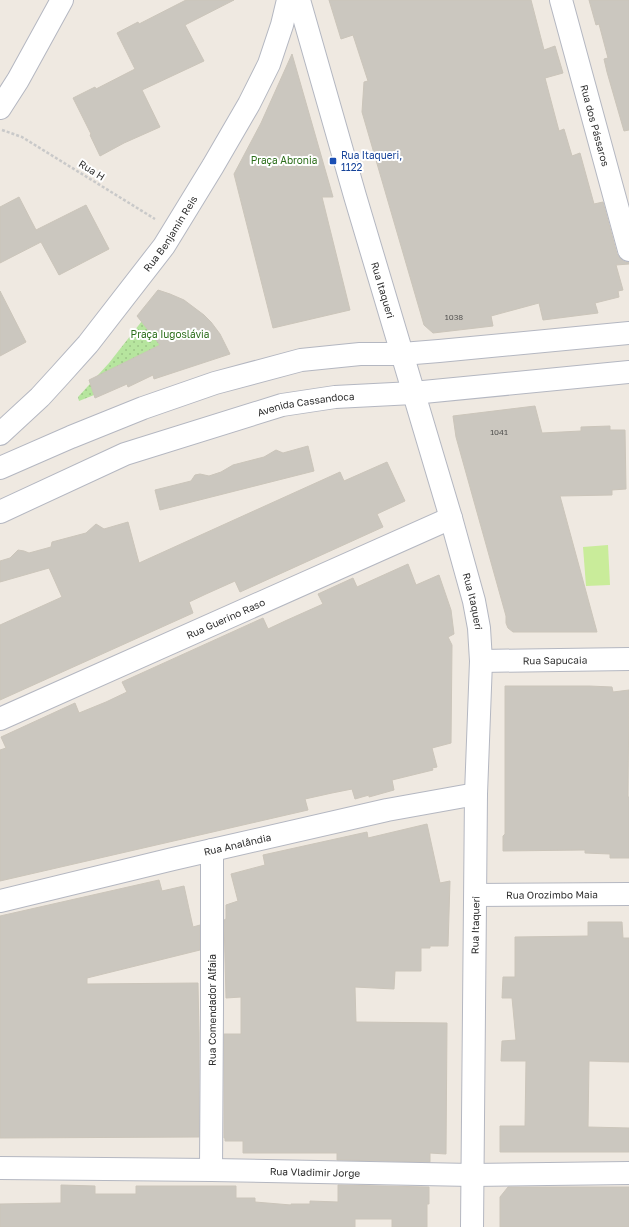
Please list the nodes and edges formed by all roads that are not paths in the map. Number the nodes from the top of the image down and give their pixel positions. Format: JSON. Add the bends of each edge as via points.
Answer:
{"nodes":[{"id":1,"x":62,"y":0,"type":"edge"},
{"id":2,"x":288,"y":0,"type":"edge"},
{"id":3,"x":299,"y":0,"type":"edge"},
{"id":4,"x":561,"y":0,"type":"edge"},
{"id":5,"x":0,"y":108,"type":"edge"},
{"id":6,"x":629,"y":250,"type":"edge"},
{"id":7,"x":629,"y":333,"type":"edge"},
{"id":8,"x":402,"y":354,"type":"junction"},
{"id":9,"x":629,"y":372,"type":"edge"},
{"id":10,"x":413,"y":393,"type":"junction"},
{"id":11,"x":0,"y":434,"type":"edge"},
{"id":12,"x":0,"y":468,"type":"edge"},
{"id":13,"x":0,"y":512,"type":"edge"},
{"id":14,"x":451,"y":518,"type":"junction"},
{"id":15,"x":629,"y":659,"type":"edge"},
{"id":16,"x":481,"y":661,"type":"junction"},
{"id":17,"x":0,"y":718,"type":"edge"},
{"id":18,"x":476,"y":794,"type":"junction"},
{"id":19,"x":212,"y":850,"type":"junction"},
{"id":20,"x":629,"y":894,"type":"edge"},
{"id":21,"x":476,"y":895,"type":"junction"},
{"id":22,"x":0,"y":901,"type":"edge"},
{"id":23,"x":0,"y":1168,"type":"edge"},
{"id":24,"x":211,"y":1170,"type":"junction"},
{"id":25,"x":629,"y":1173,"type":"edge"},
{"id":26,"x":472,"y":1175,"type":"junction"},
{"id":27,"x":472,"y":1227,"type":"edge"}],
"edges":[{"from":1,"to":5,"type":"street"},
{"from":2,"to":11,"type":"street","name":"Rua Benjamin Reis","via":[[269,64],[245,111],[164,246],[88,344],[45,391]]},
{"from":3,"to":8,"type":"street","name":"Rua Itaqueri"},
{"from":4,"to":6,"type":"street","name":"Rua dos Pássaros"},
{"from":7,"to":8,"type":"street"},
{"from":8,"to":10,"type":"street","name":"Rua Itaqueri"},
{"from":8,"to":12,"type":"street","via":[[360,354],[302,360],[215,383],[143,408]]},
{"from":9,"to":10,"type":"street","name":"Avenida Cassandoca"},
{"from":10,"to":13,"type":"street","name":"Avenida Cassandoca","via":[[335,397],[282,405],[125,454]]},
{"from":10,"to":14,"type":"street","name":"Rua Itaqueri"},
{"from":14,"to":16,"type":"street","name":"Rua Itaqueri","via":[[474,602]]},
{"from":14,"to":17,"type":"street","name":"Rua Guerino Raso"},
{"from":15,"to":16,"type":"street","name":"Rua Sapucaia"},
{"from":16,"to":18,"type":"street","name":"Rua Itaqueri"},
{"from":18,"to":19,"type":"street","name":"Rua Analândia","via":[[387,810]]},
{"from":18,"to":21,"type":"street","name":"Rua Itaqueri"},
{"from":19,"to":22,"type":"street","name":"Rua Analândia"},
{"from":19,"to":24,"type":"street","name":"Rua Comendador Alfaia"},
{"from":20,"to":21,"type":"street","name":"Rua Orozimbo Maia"},
{"from":21,"to":26,"type":"street","name":"Rua Itaqueri"},
{"from":23,"to":24,"type":"street","name":"Rua Vladimir Jorge"},
{"from":24,"to":26,"type":"street","name":"Rua Vladimir Jorge"},
{"from":25,"to":26,"type":"street","name":"Rua Vladimir Jorge"},
{"from":26,"to":27,"type":"street","name":"Rua Itaqueri"}]}
